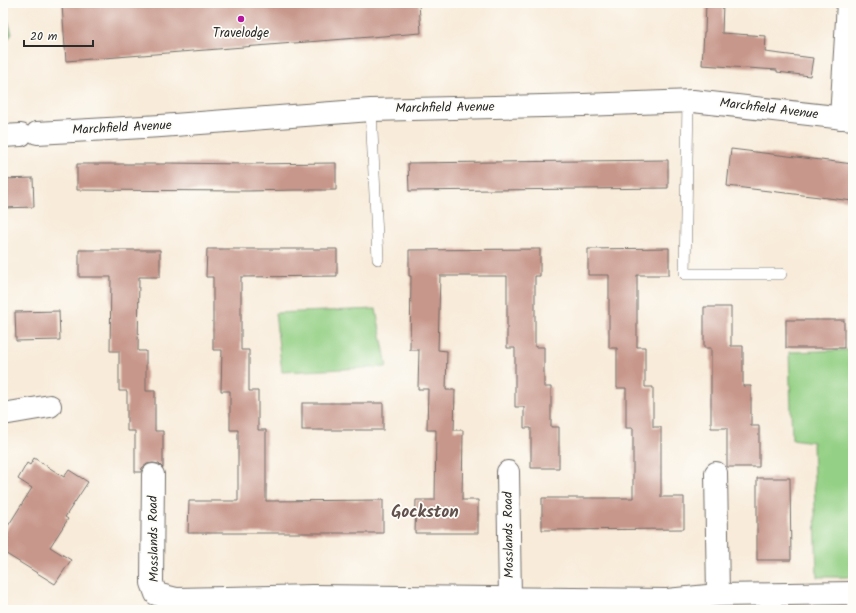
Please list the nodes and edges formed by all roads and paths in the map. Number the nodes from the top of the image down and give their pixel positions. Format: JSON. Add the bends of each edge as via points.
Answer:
{"nodes":[{"id":1,"x":848,"y":3,"type":"edge"},
{"id":2,"x":688,"y":101,"type":"junction"},
{"id":3,"x":371,"y":110,"type":"junction"},
{"id":4,"x":847,"y":118,"type":"edge"},
{"id":5,"x":20,"y":135,"type":"edge"},
{"id":6,"x":378,"y":259,"type":"dead end"},
{"id":7,"x":781,"y":274,"type":"dead end"},
{"id":8,"x":50,"y":406,"type":"dead end"},
{"id":9,"x":3,"y":414,"type":"edge"},
{"id":10,"x":508,"y":472,"type":"dead end"},
{"id":11,"x":716,"y":473,"type":"dead end"},
{"id":12,"x":153,"y":475,"type":"dead end"},
{"id":13,"x":853,"y":593,"type":"edge"},
{"id":14,"x":718,"y":595,"type":"junction"},
{"id":15,"x":510,"y":598,"type":"junction"},
{"id":16,"x":308,"y":603,"type":"edge"},
{"id":17,"x":667,"y":605,"type":"edge"}],
"edges":[{"from":1,"to":4,"type":"street"},
{"from":2,"to":3,"type":"street","name":"Marchfield Avenue"},
{"from":2,"to":4,"type":"street","name":"Marchfield Avenue"},
{"from":2,"to":7,"type":"lane","via":[[685,274]]},
{"from":3,"to":5,"type":"street","name":"Marchfield Avenue"},
{"from":3,"to":6,"type":"lane"},
{"from":8,"to":9,"type":"street"},
{"from":10,"to":15,"type":"street","name":"Mosslands Road"},
{"from":11,"to":14,"type":"street"},
{"from":12,"to":16,"type":"street","name":"Mosslands Road","via":[[152,583],[156,594],[176,599]]},
{"from":13,"to":14,"type":"street","name":"Mosslands Road"},
{"from":14,"to":17,"type":"street","name":"Mosslands Road"},
{"from":15,"to":16,"type":"street","name":"Mosslands Road"},
{"from":15,"to":17,"type":"street","name":"Mosslands Road"}]}
